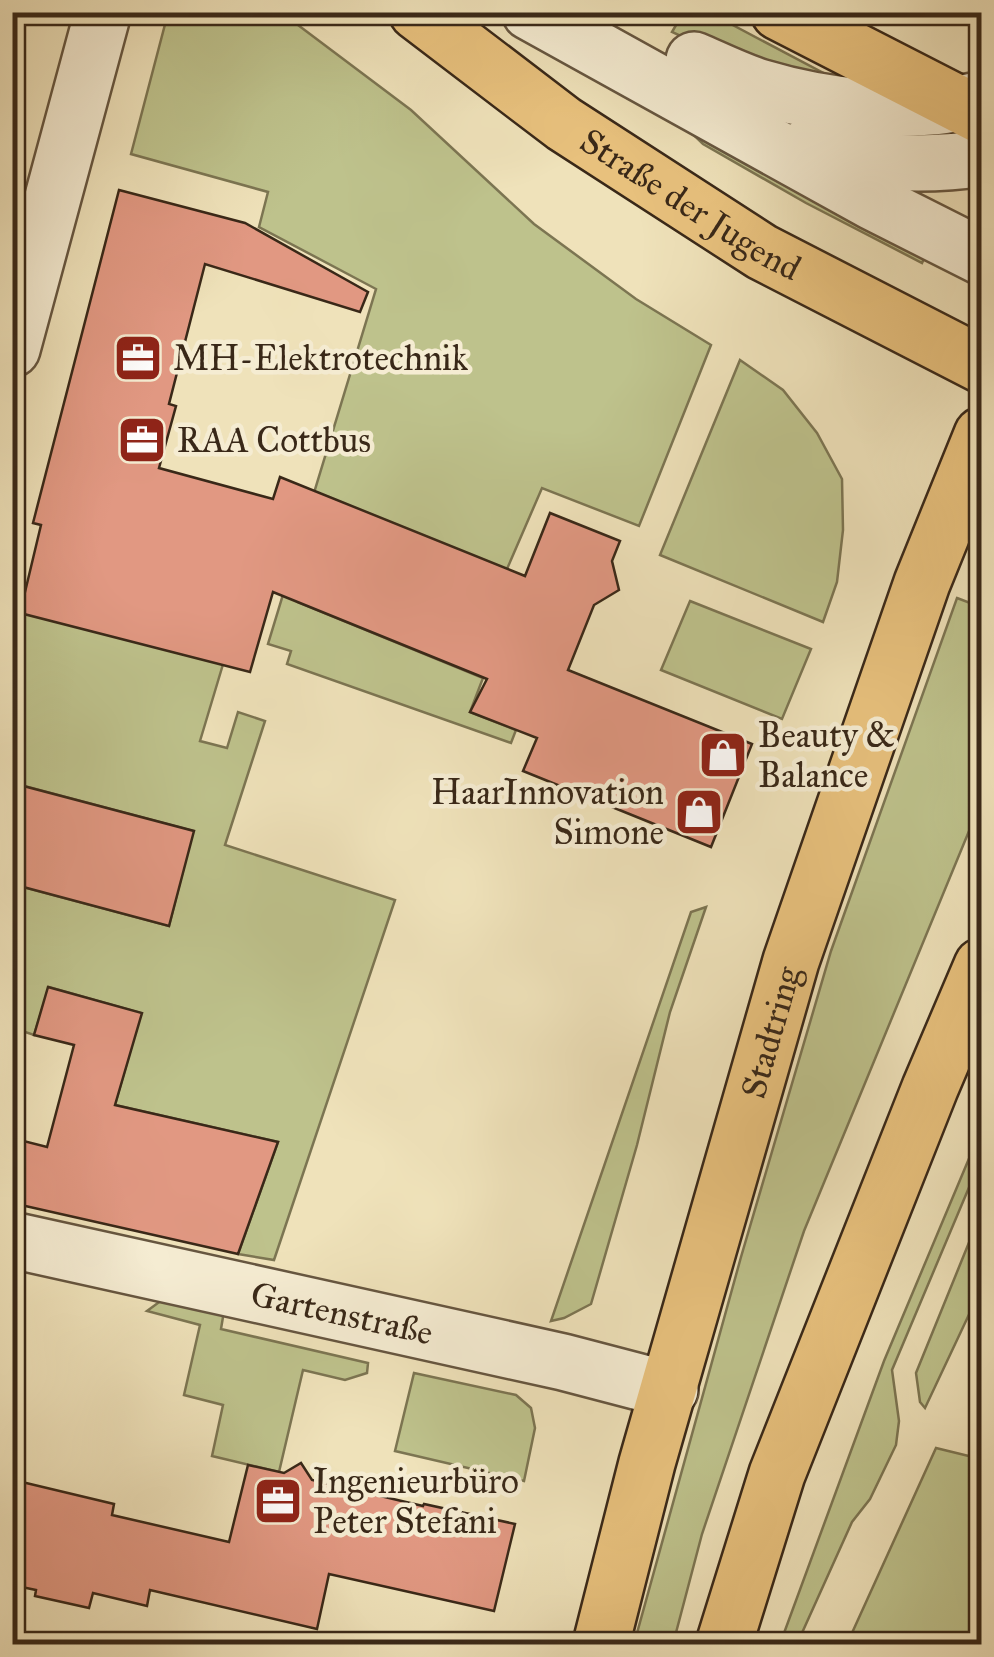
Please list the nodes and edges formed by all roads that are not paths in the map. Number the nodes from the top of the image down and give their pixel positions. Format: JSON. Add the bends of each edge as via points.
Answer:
{"nodes":[{"id":1,"x":103,"y":12,"type":"edge"},
{"id":2,"x":417,"y":12,"type":"edge"},
{"id":3,"x":530,"y":12,"type":"edge"},
{"id":4,"x":606,"y":12,"type":"edge"},
{"id":5,"x":779,"y":12,"type":"edge"},
{"id":6,"x":701,"y":85,"type":"junction"},
{"id":7,"x":974,"y":106,"type":"edge"},
{"id":8,"x":982,"y":158,"type":"edge"},
{"id":9,"x":876,"y":160,"type":"junction"},
{"id":10,"x":982,"y":216,"type":"edge"},
{"id":11,"x":982,"y":257,"type":"edge"},
{"id":12,"x":12,"y":349,"type":"edge"},
{"id":13,"x":982,"y":365,"type":"edge"},
{"id":14,"x":982,"y":436,"type":"edge"},
{"id":15,"x":982,"y":966,"type":"edge"},
{"id":16,"x":12,"y":1240,"type":"edge"},
{"id":17,"x":670,"y":1390,"type":"junction"},
{"id":18,"x":601,"y":1644,"type":"edge"},
{"id":19,"x":724,"y":1644,"type":"edge"}],
"edges":[{"from":1,"to":12,"type":"street"},
{"from":2,"to":13,"type":"main road","name":"Straße der Jugend","via":[[564,124],[762,252]]},
{"from":3,"to":6,"type":"street"},
{"from":4,"to":6,"type":"street"},
{"from":5,"to":7,"type":"main road"},
{"from":6,"to":7,"type":"street","via":[[757,86],[823,102],[891,108]]},
{"from":6,"to":9,"type":"street","via":[[763,134]]},
{"from":6,"to":11,"type":"street","via":[[873,202]]},
{"from":8,"to":9,"type":"street"},
{"from":9,"to":10,"type":"street"},
{"from":14,"to":17,"type":"main road","name":"Stadtring","via":[[922,583],[791,961]]},
{"from":15,"to":19,"type":"main road","via":[[777,1474]]},
{"from":16,"to":17,"type":"street","name":"Gartenstraße"},
{"from":17,"to":18,"type":"main road","name":"Stadtring"}]}
